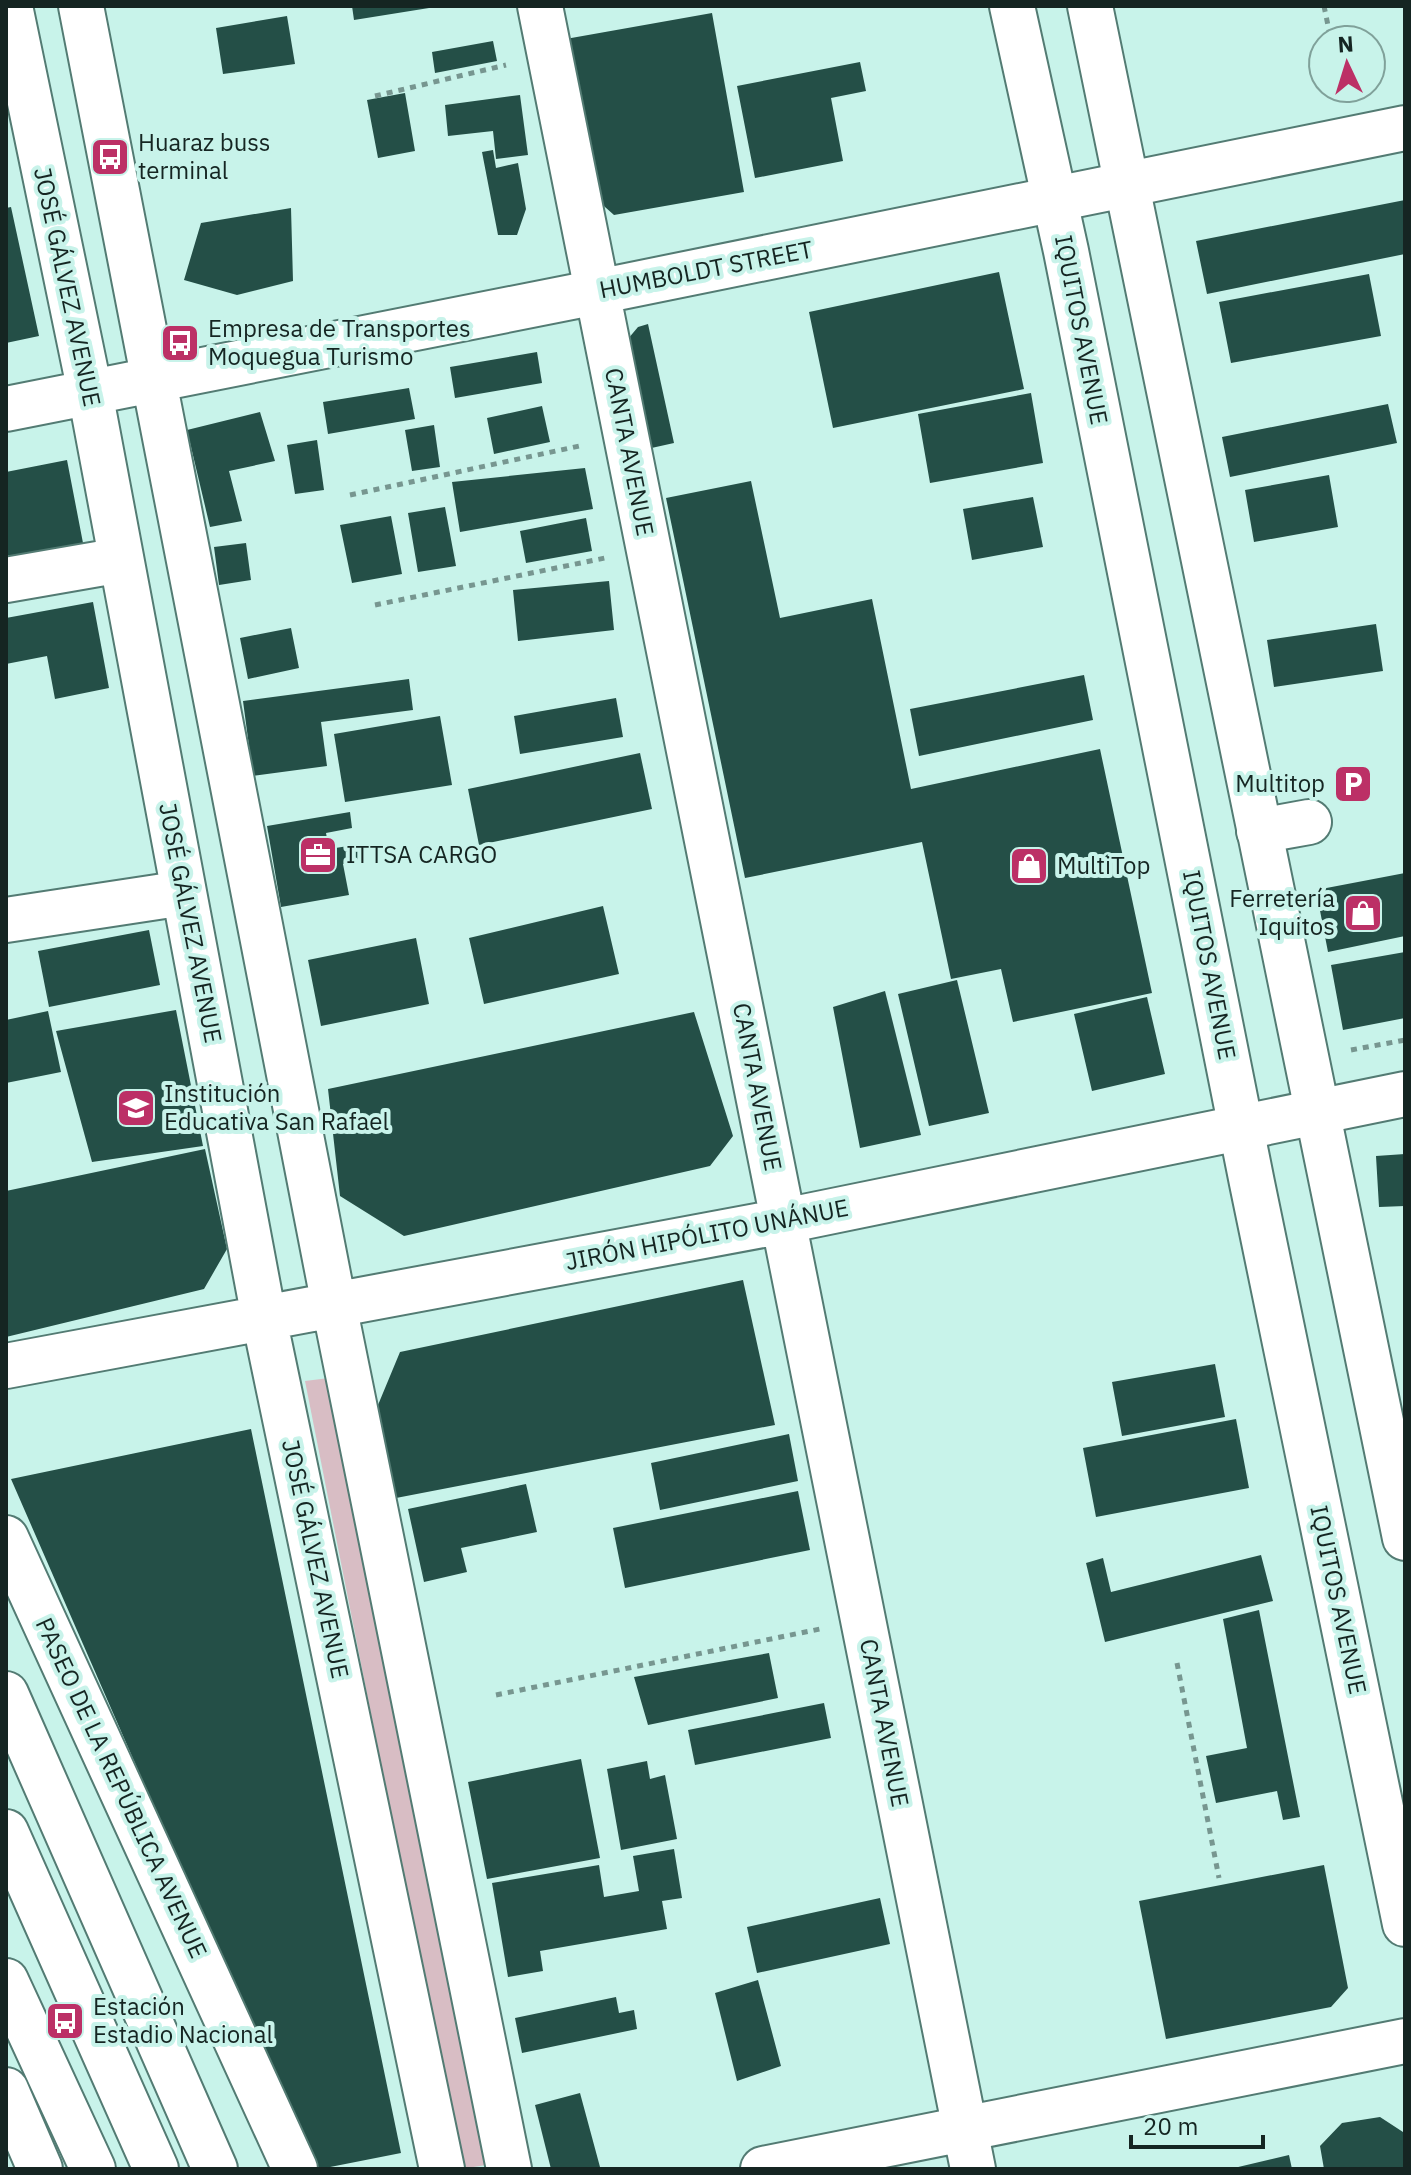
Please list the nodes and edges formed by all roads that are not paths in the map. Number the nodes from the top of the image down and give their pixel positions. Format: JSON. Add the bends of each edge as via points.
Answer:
{"nodes":[{"id":1,"x":10,"y":6,"type":"edge"},
{"id":2,"x":81,"y":6,"type":"edge"},
{"id":3,"x":540,"y":6,"type":"edge"},
{"id":4,"x":1012,"y":6,"type":"edge"},
{"id":5,"x":1090,"y":6,"type":"edge"},
{"id":6,"x":1405,"y":128,"type":"edge"},
{"id":7,"x":1127,"y":185,"type":"junction"},
{"id":8,"x":1055,"y":199,"type":"junction"},
{"id":9,"x":597,"y":292,"type":"junction"},
{"id":10,"x":153,"y":380,"type":"junction"},
{"id":11,"x":90,"y":392,"type":"junction"},
{"id":12,"x":6,"y":409,"type":"edge"},
{"id":13,"x":121,"y":560,"type":"junction"},
{"id":14,"x":6,"y":580,"type":"edge"},
{"id":15,"x":1309,"y":822,"type":"dead end"},
{"id":16,"x":1259,"y":831,"type":"junction"},
{"id":17,"x":184,"y":893,"type":"junction"},
{"id":18,"x":6,"y":920,"type":"edge"},
{"id":19,"x":1405,"y":1094,"type":"edge"},
{"id":20,"x":1317,"y":1112,"type":"junction"},
{"id":21,"x":1242,"y":1128,"type":"junction"},
{"id":22,"x":784,"y":1221,"type":"junction"},
{"id":23,"x":334,"y":1305,"type":"junction"},
{"id":24,"x":264,"y":1318,"type":"junction"},
{"id":25,"x":6,"y":1366,"type":"edge"},
{"id":26,"x":6,"y":1538,"type":"edge"},
{"id":27,"x":1405,"y":1538,"type":"edge"},
{"id":28,"x":6,"y":1694,"type":"edge"},
{"id":29,"x":6,"y":1832,"type":"edge"},
{"id":30,"x":1405,"y":1924,"type":"edge"},
{"id":31,"x":6,"y":1981,"type":"edge"},
{"id":32,"x":1405,"y":2041,"type":"edge"},
{"id":33,"x":6,"y":2090,"type":"edge"},
{"id":34,"x":969,"y":2149,"type":"edge"},
{"id":35,"x":40,"y":2169,"type":"edge"},
{"id":36,"x":93,"y":2169,"type":"edge"},
{"id":37,"x":156,"y":2169,"type":"edge"},
{"id":38,"x":215,"y":2169,"type":"edge"},
{"id":39,"x":295,"y":2169,"type":"edge"},
{"id":40,"x":442,"y":2169,"type":"edge"},
{"id":41,"x":509,"y":2169,"type":"edge"},
{"id":42,"x":763,"y":2169,"type":"edge"}],
"edges":[{"from":1,"to":11,"type":"main road","name":"JOSÉ GÁLVEZ AVENUE"},
{"from":2,"to":10,"type":"main road"},
{"from":3,"to":9,"type":"main road","name":"CANTA AVENUE"},
{"from":4,"to":8,"type":"main road","name":"IQUITOS AVENUE"},
{"from":5,"to":7,"type":"main road"},
{"from":6,"to":7,"type":"main road","name":"HUMBOLDT STREET"},
{"from":7,"to":8,"type":"main road","name":"HUMBOLDT STREET"},
{"from":7,"to":16,"type":"main road"},
{"from":8,"to":9,"type":"main road","name":"HUMBOLDT STREET"},
{"from":8,"to":21,"type":"main road","name":"IQUITOS AVENUE"},
{"from":9,"to":10,"type":"main road","name":"HUMBOLDT STREET"},
{"from":9,"to":22,"type":"main road","name":"CANTA AVENUE"},
{"from":10,"to":11,"type":"main road","name":"HUMBOLDT STREET"},
{"from":10,"to":23,"type":"main road"},
{"from":11,"to":12,"type":"main road","name":"HUMBOLDT STREET"},
{"from":11,"to":13,"type":"main road","name":"JOSÉ GÁLVEZ AVENUE"},
{"from":13,"to":14,"type":"main road"},
{"from":13,"to":17,"type":"main road","name":"JOSÉ GÁLVEZ AVENUE"},
{"from":15,"to":16,"type":"main road"},
{"from":16,"to":20,"type":"main road"},
{"from":17,"to":18,"type":"main road"},
{"from":17,"to":24,"type":"main road","name":"JOSÉ GÁLVEZ AVENUE"},
{"from":19,"to":20,"type":"main road","name":"JIRÓN HIPÓLITO UNÁNUE"},
{"from":20,"to":21,"type":"main road","name":"JIRÓN HIPÓLITO UNÁNUE"},
{"from":20,"to":27,"type":"main road"},
{"from":21,"to":22,"type":"main road","name":"JIRÓN HIPÓLITO UNÁNUE"},
{"from":21,"to":30,"type":"main road","name":"IQUITOS AVENUE"},
{"from":22,"to":23,"type":"main road","name":"JIRÓN HIPÓLITO UNÁNUE"},
{"from":22,"to":34,"type":"main road","name":"CANTA AVENUE"},
{"from":23,"to":24,"type":"main road","name":"JIRÓN HIPÓLITO UNÁNUE"},
{"from":23,"to":41,"type":"main road"},
{"from":24,"to":25,"type":"main road","name":"JIRÓN HIPÓLITO UNÁNUE"},
{"from":24,"to":40,"type":"main road","name":"JOSÉ GÁLVEZ AVENUE"},
{"from":26,"to":39,"type":"main road","name":"PASEO DE LA REPÚBLICA AVENUE"},
{"from":28,"to":38,"type":"main road"},
{"from":29,"to":37,"type":"main road"},
{"from":31,"to":36,"type":"main road"},
{"from":32,"to":34,"type":"main road"},
{"from":33,"to":35,"type":"main road"},
{"from":34,"to":42,"type":"main road"}]}
